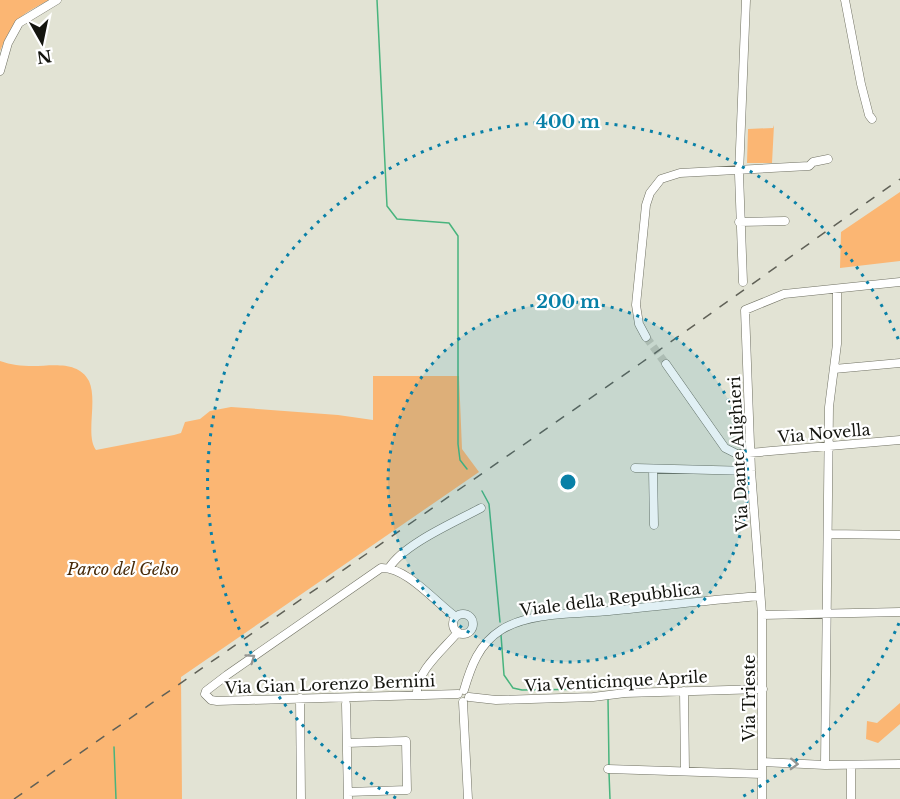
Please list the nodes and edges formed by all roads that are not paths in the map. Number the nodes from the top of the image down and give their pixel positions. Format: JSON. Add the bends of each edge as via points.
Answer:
{"nodes":[{"id":1,"x":746,"y":0,"type":"edge"},
{"id":2,"x":845,"y":0,"type":"edge"},
{"id":3,"x":54,"y":1,"type":"edge"},
{"id":4,"x":0,"y":71,"type":"edge"},
{"id":5,"x":872,"y":119,"type":"dead end"},
{"id":6,"x":828,"y":159,"type":"dead end"},
{"id":7,"x":739,"y":170,"type":"junction"},
{"id":8,"x":785,"y":221,"type":"dead end"},
{"id":9,"x":739,"y":225,"type":"junction"},
{"id":10,"x":743,"y":282,"type":"dead end"},
{"id":11,"x":900,"y":282,"type":"edge"},
{"id":12,"x":837,"y":289,"type":"junction"},
{"id":13,"x":646,"y":337,"type":"tunnel mouth"},
{"id":14,"x":900,"y":363,"type":"edge"},
{"id":15,"x":666,"y":364,"type":"tunnel mouth"},
{"id":16,"x":834,"y":369,"type":"junction"},
{"id":17,"x":900,"y":440,"type":"edge"},
{"id":18,"x":829,"y":446,"type":"junction"},
{"id":19,"x":750,"y":452,"type":"junction"},
{"id":20,"x":635,"y":468,"type":"dead end"},
{"id":21,"x":653,"y":469,"type":"junction"},
{"id":22,"x":751,"y":471,"type":"junction"},
{"id":23,"x":480,"y":508,"type":"dead end"},
{"id":24,"x":654,"y":525,"type":"dead end"},
{"id":25,"x":828,"y":534,"type":"junction"},
{"id":26,"x":900,"y":535,"type":"edge"},
{"id":27,"x":389,"y":568,"type":"junction"},
{"id":28,"x":760,"y":596,"type":"junction"},
{"id":29,"x":900,"y":612,"type":"edge"},
{"id":30,"x":827,"y":614,"type":"junction"},
{"id":31,"x":762,"y":615,"type":"junction"},
{"id":32,"x":456,"y":617,"type":"junction"},
{"id":33,"x":458,"y":632,"type":"junction"},
{"id":34,"x":763,"y":689,"type":"junction"},
{"id":35,"x":684,"y":691,"type":"junction"},
{"id":36,"x":417,"y":695,"type":"junction"},
{"id":37,"x":463,"y":696,"type":"junction"},
{"id":38,"x":300,"y":698,"type":"junction"},
{"id":39,"x":346,"y":704,"type":"dead end"},
{"id":40,"x":347,"y":743,"type":"junction"},
{"id":41,"x":762,"y":762,"type":"junction"},
{"id":42,"x":900,"y":764,"type":"edge"},
{"id":43,"x":825,"y":765,"type":"junction"},
{"id":44,"x":851,"y":765,"type":"junction"},
{"id":45,"x":609,"y":769,"type":"dead end"},
{"id":46,"x":685,"y":771,"type":"junction"},
{"id":47,"x":762,"y":774,"type":"junction"},
{"id":48,"x":348,"y":796,"type":"edge"},
{"id":49,"x":301,"y":799,"type":"edge"},
{"id":50,"x":468,"y":799,"type":"edge"},
{"id":51,"x":762,"y":799,"type":"edge"},
{"id":52,"x":851,"y":799,"type":"edge"}],
"edges":[{"from":1,"to":7,"type":"street"},
{"from":2,"to":5,"type":"street"},
{"from":3,"to":4,"type":"street","via":[[19,23]]},
{"from":6,"to":7,"type":"street","via":[[808,166]]},
{"from":7,"to":9,"type":"street"},
{"from":7,"to":13,"type":"street","via":[[680,172],[662,179],[650,193],[636,305]]},
{"from":8,"to":9,"type":"street"},
{"from":9,"to":10,"type":"street"},
{"from":11,"to":12,"type":"street"},
{"from":12,"to":16,"type":"street"},
{"from":12,"to":19,"type":"street","name":"Via Dante Alighieri","via":[[784,294],[746,310]]},
{"from":14,"to":16,"type":"street"},
{"from":15,"to":19,"type":"street","name":"Via Novella","via":[[725,448],[737,453]]},
{"from":16,"to":18,"type":"street"},
{"from":17,"to":18,"type":"street","name":"Via Novella"},
{"from":18,"to":19,"type":"street","name":"Via Novella"},
{"from":18,"to":25,"type":"street"},
{"from":19,"to":22,"type":"street","name":"Via Dante Alighieri"},
{"from":20,"to":21,"type":"street"},
{"from":21,"to":22,"type":"street"},
{"from":21,"to":24,"type":"street"},
{"from":22,"to":28,"type":"street","name":"Via Dante Alighieri"},
{"from":23,"to":27,"type":"street","via":[[422,540]]},
{"from":25,"to":26,"type":"street"},
{"from":25,"to":30,"type":"street"},
{"from":27,"to":32,"type":"street","via":[[401,572]]},
{"from":38,"to":27,"type":"street","name":"Via Gian Lorenzo Bernini","one_way":true,"via":[[217,701],[205,694],[381,568]]},
{"from":28,"to":31,"type":"street","name":"Via Trieste"},
{"from":28,"to":37,"type":"street","name":"Viale della Repubblica","via":[[518,622],[483,645],[472,663]]},
{"from":29,"to":30,"type":"street"},
{"from":30,"to":31,"type":"street"},
{"from":30,"to":43,"type":"street"},
{"from":31,"to":34,"type":"street","name":"Via Trieste"},
{"from":32,"to":33,"type":"street","via":[[453,625]]},
{"from":32,"to":33,"type":"street","via":[[465,614],[473,621],[471,630],[465,634]]},
{"from":33,"to":36,"type":"street","via":[[422,675]]},
{"from":34,"to":35,"type":"street","name":"Via Venticinque Aprile"},
{"from":34,"to":41,"type":"street","name":"Via Trieste"},
{"from":35,"to":37,"type":"street","name":"Via Venticinque Aprile","via":[[496,700]]},
{"from":35,"to":46,"type":"street"},
{"from":36,"to":37,"type":"street","name":"Via Gian Lorenzo Bernini"},
{"from":36,"to":38,"type":"street","name":"Via Gian Lorenzo Bernini"},
{"from":37,"to":50,"type":"street","name":"Viale della Repubblica"},
{"from":38,"to":49,"type":"street"},
{"from":39,"to":40,"type":"street"},
{"from":40,"to":48,"type":"street"},
{"from":40,"to":48,"type":"street","via":[[406,741],[407,790]]},
{"from":41,"to":43,"type":"street","one_way":true},
{"from":41,"to":47,"type":"street","name":"Via Trieste"},
{"from":42,"to":44,"type":"street"},
{"from":43,"to":44,"type":"street"},
{"from":44,"to":52,"type":"street"},
{"from":45,"to":46,"type":"street"},
{"from":46,"to":47,"type":"street"},
{"from":47,"to":51,"type":"street","name":"Via Trieste"}]}
